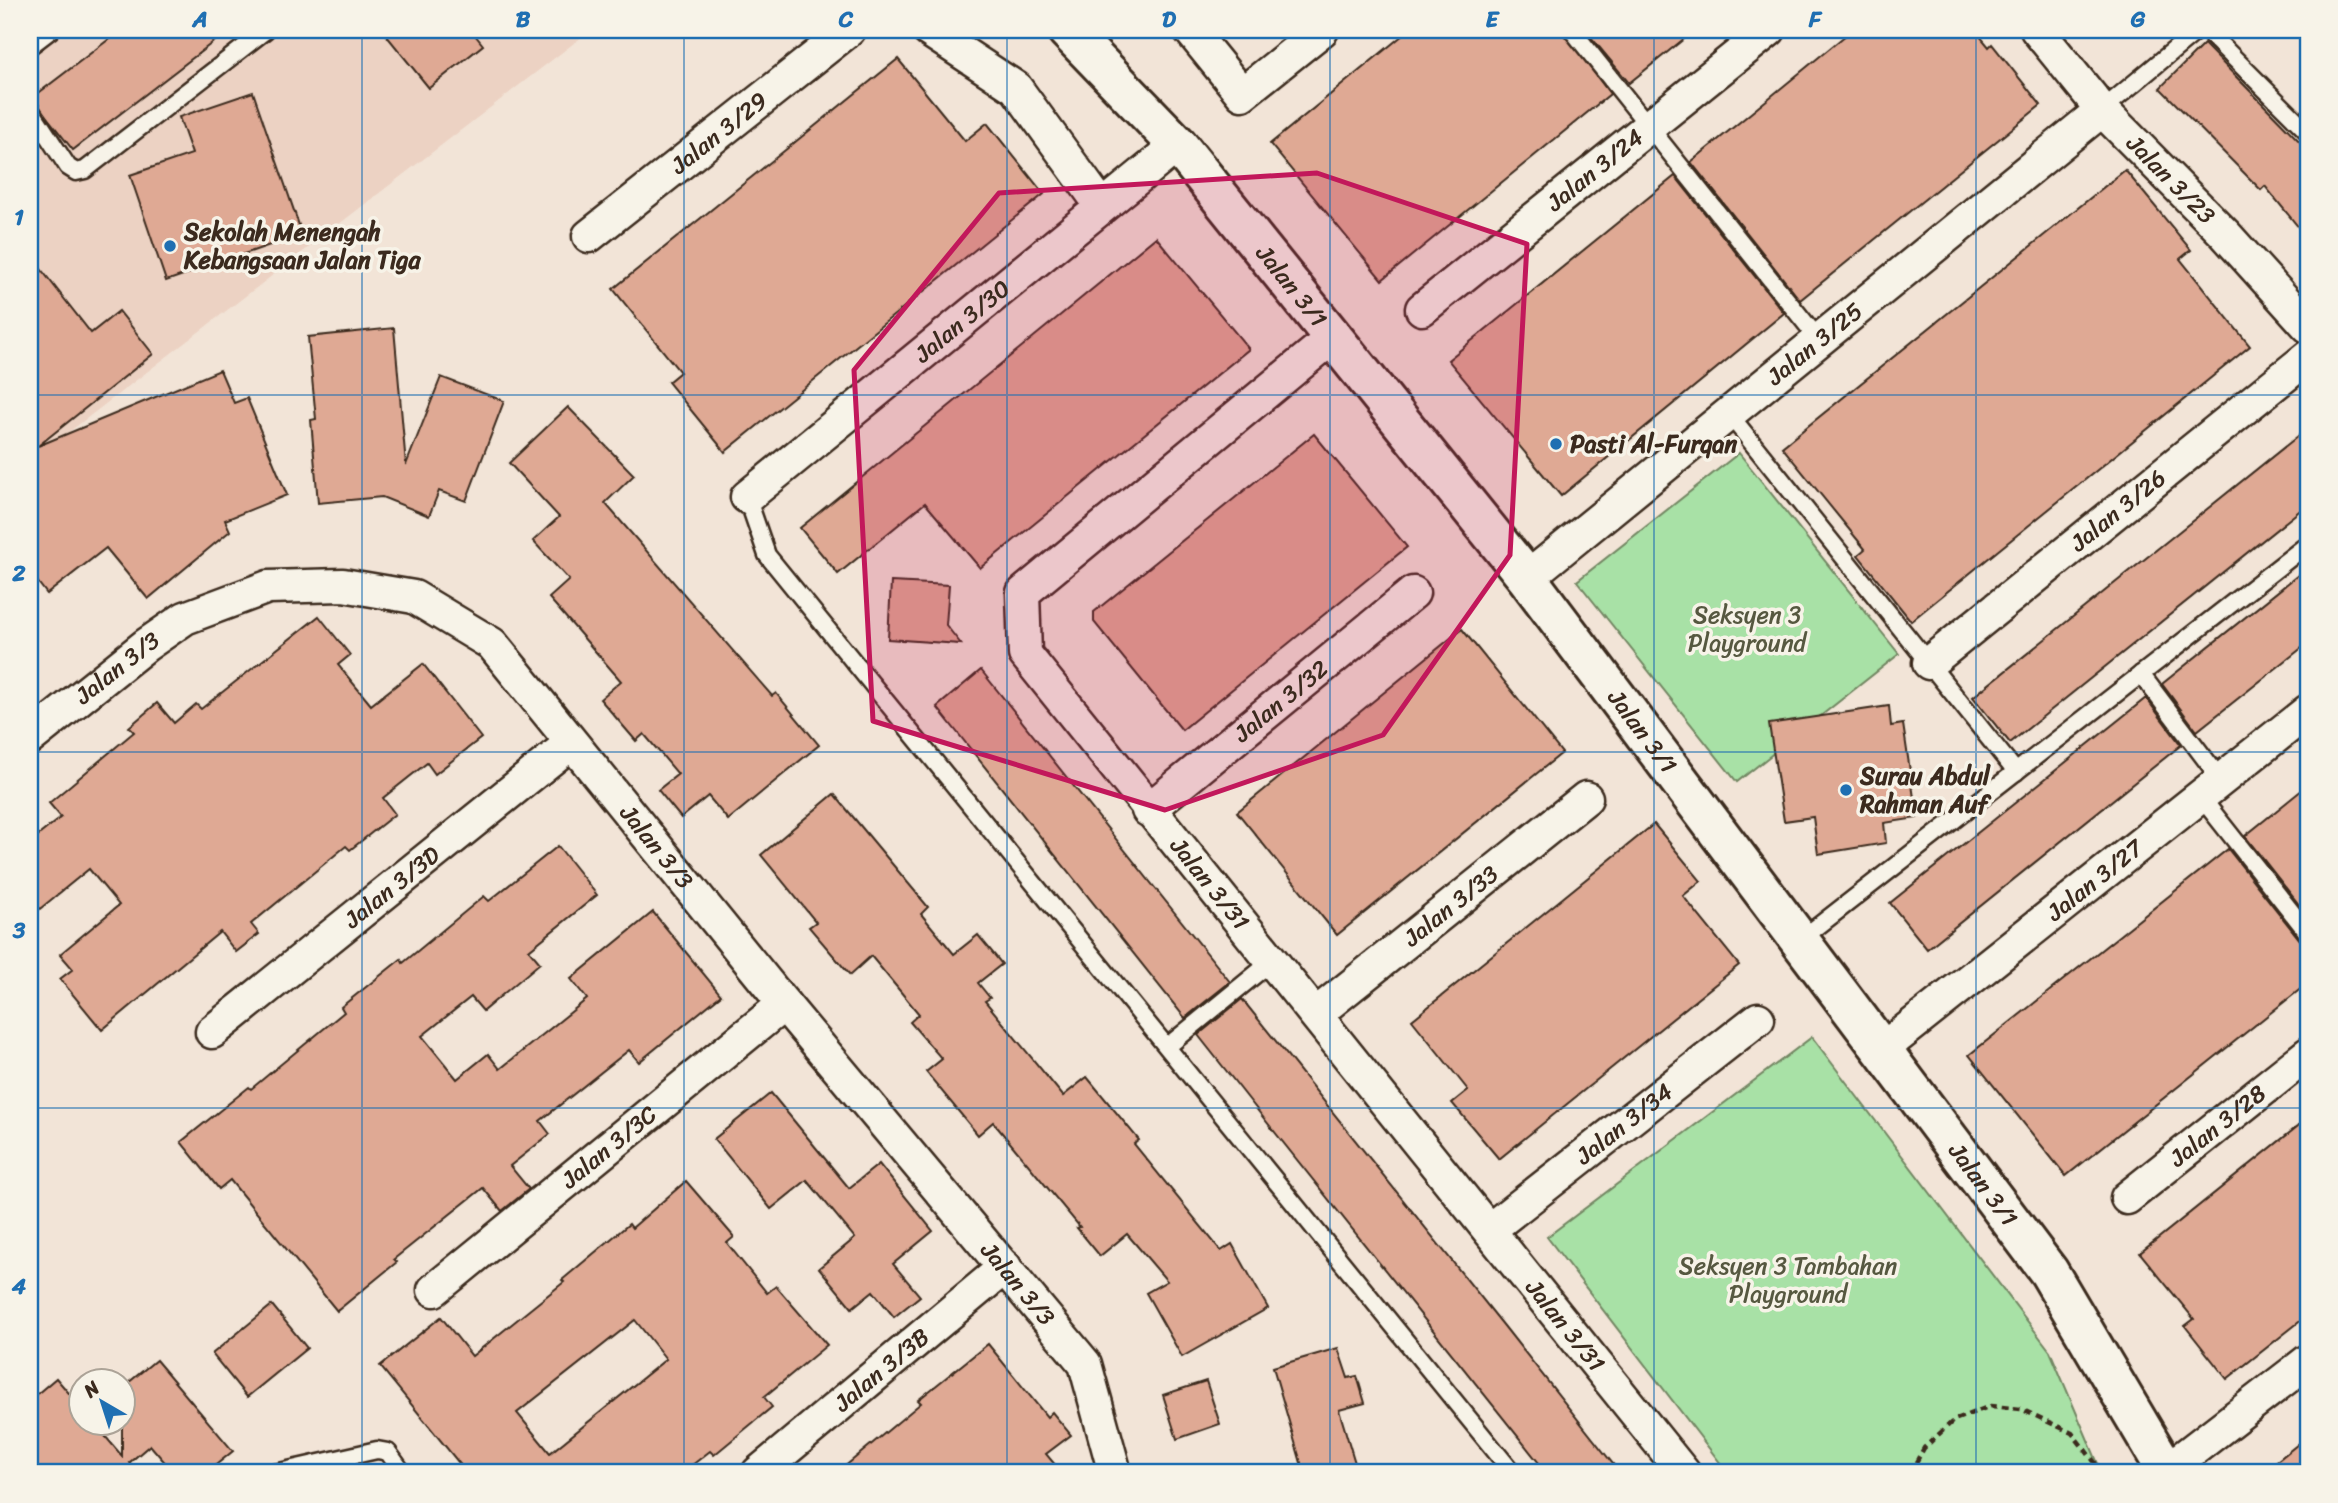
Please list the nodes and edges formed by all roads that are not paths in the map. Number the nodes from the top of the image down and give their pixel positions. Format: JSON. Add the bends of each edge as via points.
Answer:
{"nodes":[{"id":1,"x":51,"y":30,"type":"edge"},
{"id":2,"x":267,"y":30,"type":"edge"},
{"id":3,"x":849,"y":30,"type":"edge"},
{"id":4,"x":928,"y":30,"type":"edge"},
{"id":5,"x":1067,"y":30,"type":"edge"},
{"id":6,"x":1190,"y":30,"type":"edge"},
{"id":7,"x":1322,"y":30,"type":"edge"},
{"id":8,"x":1572,"y":30,"type":"edge"},
{"id":9,"x":1769,"y":30,"type":"edge"},
{"id":10,"x":2038,"y":30,"type":"edge"},
{"id":11,"x":2199,"y":30,"type":"edge"},
{"id":12,"x":2206,"y":30,"type":"edge"},
{"id":13,"x":30,"y":46,"type":"edge"},
{"id":14,"x":30,"y":109,"type":"edge"},
{"id":15,"x":2102,"y":110,"type":"junction"},
{"id":16,"x":1649,"y":127,"type":"junction"},
{"id":17,"x":2308,"y":132,"type":"edge"},
{"id":18,"x":1178,"y":145,"type":"junction"},
{"id":19,"x":1101,"y":205,"type":"junction"},
{"id":20,"x":589,"y":236,"type":"dead end"},
{"id":21,"x":1422,"y":309,"type":"dead end"},
{"id":22,"x":2308,"y":327,"type":"edge"},
{"id":23,"x":1333,"y":337,"type":"junction"},
{"id":24,"x":1819,"y":340,"type":"junction"},
{"id":25,"x":2308,"y":357,"type":"edge"},
{"id":26,"x":1729,"y":414,"type":"junction"},
{"id":27,"x":747,"y":497,"type":"joint"},
{"id":28,"x":2308,"y":544,"type":"edge"},
{"id":29,"x":1527,"y":578,"type":"junction"},
{"id":30,"x":1413,"y":593,"type":"dead end"},
{"id":31,"x":1929,"y":663,"type":"junction"},
{"id":32,"x":2141,"y":674,"type":"junction"},
{"id":33,"x":2308,"y":711,"type":"edge"},
{"id":34,"x":30,"y":738,"type":"edge"},
{"id":35,"x":570,"y":744,"type":"junction"},
{"id":36,"x":2017,"y":772,"type":"junction"},
{"id":37,"x":2210,"y":788,"type":"junction"},
{"id":38,"x":1586,"y":798,"type":"dead end"},
{"id":39,"x":1148,"y":810,"type":"junction"},
{"id":40,"x":2308,"y":933,"type":"edge"},
{"id":41,"x":1799,"y":941,"type":"junction"},
{"id":42,"x":1272,"y":961,"type":"junction"},
{"id":43,"x":784,"y":1004,"type":"junction"},
{"id":44,"x":1316,"y":1014,"type":"junction"},
{"id":45,"x":1758,"y":1019,"type":"dead end"},
{"id":46,"x":212,"y":1032,"type":"dead end"},
{"id":47,"x":1168,"y":1046,"type":"junction"},
{"id":48,"x":1881,"y":1050,"type":"junction"},
{"id":49,"x":2308,"y":1054,"type":"edge"},
{"id":50,"x":2127,"y":1198,"type":"dead end"},
{"id":51,"x":1489,"y":1230,"type":"junction"},
{"id":52,"x":1005,"y":1267,"type":"junction"},
{"id":53,"x":434,"y":1290,"type":"dead end"},
{"id":54,"x":2308,"y":1361,"type":"edge"},
{"id":55,"x":2167,"y":1472,"type":"edge"},
{"id":56,"x":275,"y":1473,"type":"edge"},
{"id":57,"x":403,"y":1473,"type":"edge"},
{"id":58,"x":758,"y":1473,"type":"edge"},
{"id":59,"x":1115,"y":1473,"type":"edge"},
{"id":60,"x":1513,"y":1473,"type":"edge"},
{"id":61,"x":1684,"y":1473,"type":"edge"}],
"edges":[{"from":1,"to":13,"type":"lane"},
{"from":2,"to":14,"type":"lane","via":[[85,170],[76,172],[68,167]]},
{"from":3,"to":20,"type":"street","name":"Jalan 3/29"},
{"from":4,"to":19,"type":"street","via":[[1016,88]]},
{"from":5,"to":18,"type":"street","name":"Jalan 3/1"},
{"from":6,"to":7,"type":"street","via":[[1242,94]]},
{"from":8,"to":16,"type":"lane"},
{"from":9,"to":16,"type":"street","name":"Jalan 3/24"},
{"from":10,"to":15,"type":"street","name":"Jalan 3/23"},
{"from":11,"to":15,"type":"lane"},
{"from":12,"to":17,"type":"lane"},
{"from":15,"to":22,"type":"street","name":"Jalan 3/23","via":[[2225,234]]},
{"from":15,"to":24,"type":"street","name":"Jalan 3/25"},
{"from":16,"to":21,"type":"street","name":"Jalan 3/24"},
{"from":16,"to":24,"type":"lane"},
{"from":18,"to":19,"type":"street","name":"Jalan 3/30"},
{"from":18,"to":23,"type":"street","name":"Jalan 3/1"},
{"from":19,"to":27,"type":"street","name":"Jalan 3/30"},
{"from":23,"to":29,"type":"street","name":"Jalan 3/1"},
{"from":23,"to":39,"type":"street","name":"Jalan 3/31","via":[[1023,593],[1025,654]]},
{"from":24,"to":26,"type":"street","name":"Jalan 3/25"},
{"from":25,"to":31,"type":"street","name":"Jalan 3/26"},
{"from":26,"to":29,"type":"street","name":"Jalan 3/25"},
{"from":26,"to":31,"type":"lane"},
{"from":27,"to":47,"type":"lane","via":[[767,555]]},
{"from":28,"to":32,"type":"lane"},
{"from":29,"to":41,"type":"street","name":"Jalan 3/1"},
{"from":30,"to":39,"type":"street","name":"Jalan 3/32"},
{"from":31,"to":36,"type":"lane"},
{"from":32,"to":36,"type":"lane"},
{"from":32,"to":37,"type":"lane"},
{"from":33,"to":37,"type":"street","name":"Jalan 3/27"},
{"from":34,"to":35,"type":"street","name":"Jalan 3/3","via":[[185,618],[268,587],[343,585],[414,597],[492,643]]},
{"from":35,"to":43,"type":"street","name":"Jalan 3/3"},
{"from":35,"to":46,"type":"street","name":"Jalan 3/3D"},
{"from":36,"to":41,"type":"lane"},
{"from":37,"to":40,"type":"lane"},
{"from":37,"to":48,"type":"street","name":"Jalan 3/27"},
{"from":38,"to":44,"type":"street","name":"Jalan 3/33"},
{"from":39,"to":42,"type":"street","name":"Jalan 3/31"},
{"from":41,"to":48,"type":"street","name":"Jalan 3/1"},
{"from":42,"to":44,"type":"street","name":"Jalan 3/31"},
{"from":42,"to":47,"type":"lane"},
{"from":43,"to":52,"type":"street","name":"Jalan 3/3"},
{"from":43,"to":53,"type":"street","name":"Jalan 3/3C"},
{"from":44,"to":51,"type":"street","name":"Jalan 3/31"},
{"from":45,"to":51,"type":"street","name":"Jalan 3/34"},
{"from":47,"to":60,"type":"lane"},
{"from":48,"to":55,"type":"street","name":"Jalan 3/1","via":[[2049,1272]]},
{"from":49,"to":50,"type":"street","name":"Jalan 3/28"},
{"from":51,"to":61,"type":"street","name":"Jalan 3/31"},
{"from":52,"to":58,"type":"street","name":"Jalan 3/3B"},
{"from":52,"to":59,"type":"street","name":"Jalan 3/3","via":[[1085,1364]]},
{"from":54,"to":55,"type":"street"},
{"from":56,"to":57,"type":"lane","via":[[377,1450],[388,1452]]}]}
